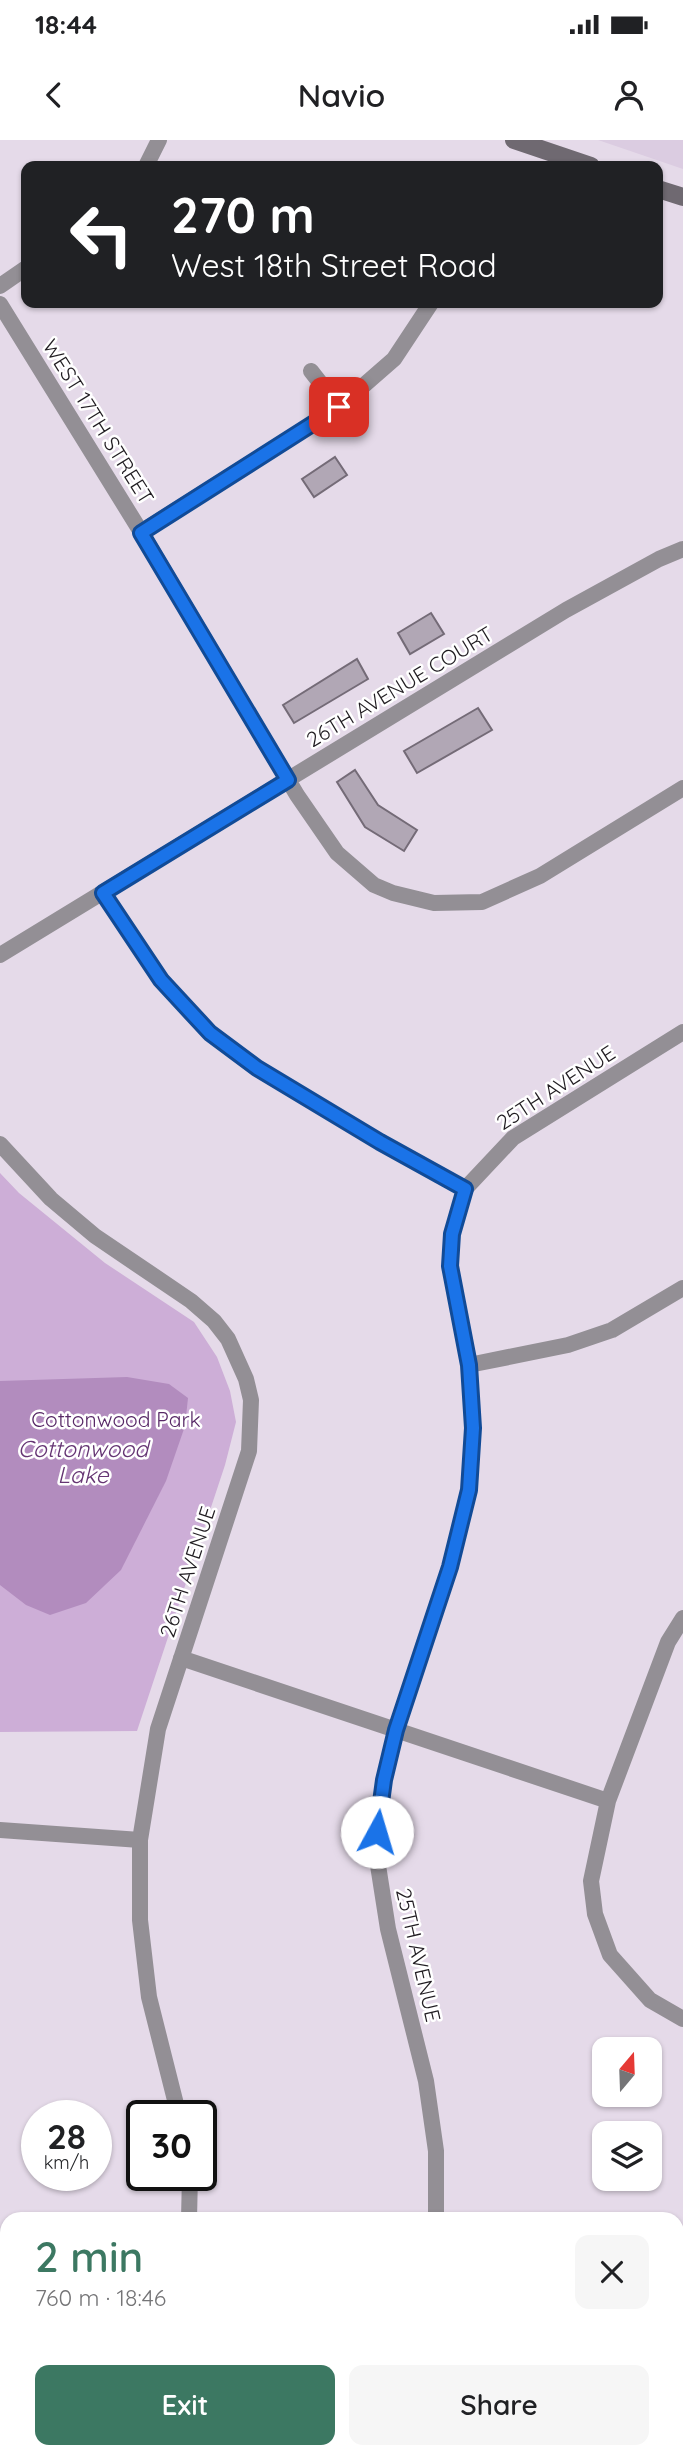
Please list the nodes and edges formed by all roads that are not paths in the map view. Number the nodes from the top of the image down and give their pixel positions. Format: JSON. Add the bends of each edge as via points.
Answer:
{"nodes":[{"id":1,"x":159,"y":140,"type":"edge"},
{"id":2,"x":514,"y":140,"type":"edge"},
{"id":3,"x":148,"y":161,"type":"edge"},
{"id":4,"x":576,"y":161,"type":"edge"},
{"id":5,"x":663,"y":191,"type":"edge"},
{"id":6,"x":683,"y":197,"type":"edge"},
{"id":7,"x":21,"y":271,"type":"edge"},
{"id":8,"x":0,"y":286,"type":"edge"},
{"id":9,"x":0,"y":304,"type":"edge"},
{"id":10,"x":428,"y":308,"type":"edge"},
{"id":11,"x":312,"y":371,"type":"dead end"},
{"id":12,"x":339,"y":407,"type":"junction"},
{"id":13,"x":141,"y":533,"type":"junction"},
{"id":14,"x":683,"y":550,"type":"edge"},
{"id":15,"x":288,"y":780,"type":"junction"},
{"id":16,"x":683,"y":788,"type":"edge"},
{"id":17,"x":103,"y":893,"type":"junction"},
{"id":18,"x":0,"y":955,"type":"edge"},
{"id":19,"x":683,"y":1032,"type":"edge"},
{"id":20,"x":0,"y":1144,"type":"edge"},
{"id":21,"x":465,"y":1189,"type":"junction"},
{"id":22,"x":683,"y":1288,"type":"edge"},
{"id":23,"x":469,"y":1365,"type":"junction"},
{"id":24,"x":683,"y":1618,"type":"edge"},
{"id":25,"x":181,"y":1658,"type":"junction"},
{"id":26,"x":396,"y":1730,"type":"junction"},
{"id":27,"x":608,"y":1801,"type":"junction"},
{"id":28,"x":0,"y":1830,"type":"edge"},
{"id":29,"x":139,"y":1840,"type":"junction"},
{"id":30,"x":683,"y":2020,"type":"edge"},
{"id":31,"x":175,"y":2100,"type":"edge"},
{"id":32,"x":190,"y":2191,"type":"edge"},
{"id":33,"x":189,"y":2212,"type":"edge"},
{"id":34,"x":436,"y":2212,"type":"edge"}],
"edges":[{"from":1,"to":3,"type":"street"},
{"from":2,"to":4,"type":"main road"},
{"from":5,"to":6,"type":"main road"},
{"from":7,"to":8,"type":"street"},
{"from":9,"to":13,"type":"street","name":"WEST 17TH STREET"},
{"from":10,"to":12,"type":"street","via":[[394,359]]},
{"from":11,"to":12,"type":"street"},
{"from":12,"to":13,"type":"street"},
{"from":13,"to":15,"type":"street","name":"WEST 17TH STREET"},
{"from":14,"to":15,"type":"street","name":"26TH AVENUE COURT","via":[[566,610]]},
{"from":15,"to":16,"type":"street","name":"WEST 17TH STREET","via":[[337,853],[374,885],[458,905],[496,898],[540,876]]},
{"from":15,"to":17,"type":"street","name":"26TH AVENUE COURT"},
{"from":17,"to":18,"type":"street","name":"26TH AVENUE COURT"},
{"from":17,"to":21,"type":"street","via":[[161,980],[210,1033],[257,1068]]},
{"from":19,"to":21,"type":"street","name":"25TH AVENUE","via":[[513,1138]]},
{"from":20,"to":25,"type":"street","name":"26TH AVENUE","via":[[51,1199],[214,1321],[228,1339],[246,1379],[251,1400],[249,1451]]},
{"from":21,"to":23,"type":"street","name":"25TH AVENUE","via":[[452,1234],[450,1266]]},
{"from":22,"to":23,"type":"street","via":[[612,1330],[568,1345]]},
{"from":23,"to":26,"type":"street","name":"25TH AVENUE","via":[[473,1428],[466,1513]]},
{"from":24,"to":27,"type":"street","via":[[668,1642]]},
{"from":25,"to":26,"type":"street"},
{"from":25,"to":29,"type":"street","name":"26TH AVENUE","via":[[158,1729]]},
{"from":26,"to":27,"type":"street"},
{"from":26,"to":34,"type":"street","name":"25TH AVENUE","via":[[380,1806],[377,1859],[387,1929],[426,2081],[436,2151]]},
{"from":27,"to":30,"type":"street","via":[[591,1881],[595,1914],[610,1955],[650,2000]]},
{"from":28,"to":29,"type":"street"},
{"from":29,"to":31,"type":"street","name":"26TH AVENUE","via":[[140,1920],[149,1997]]},
{"from":32,"to":33,"type":"street"}]}
